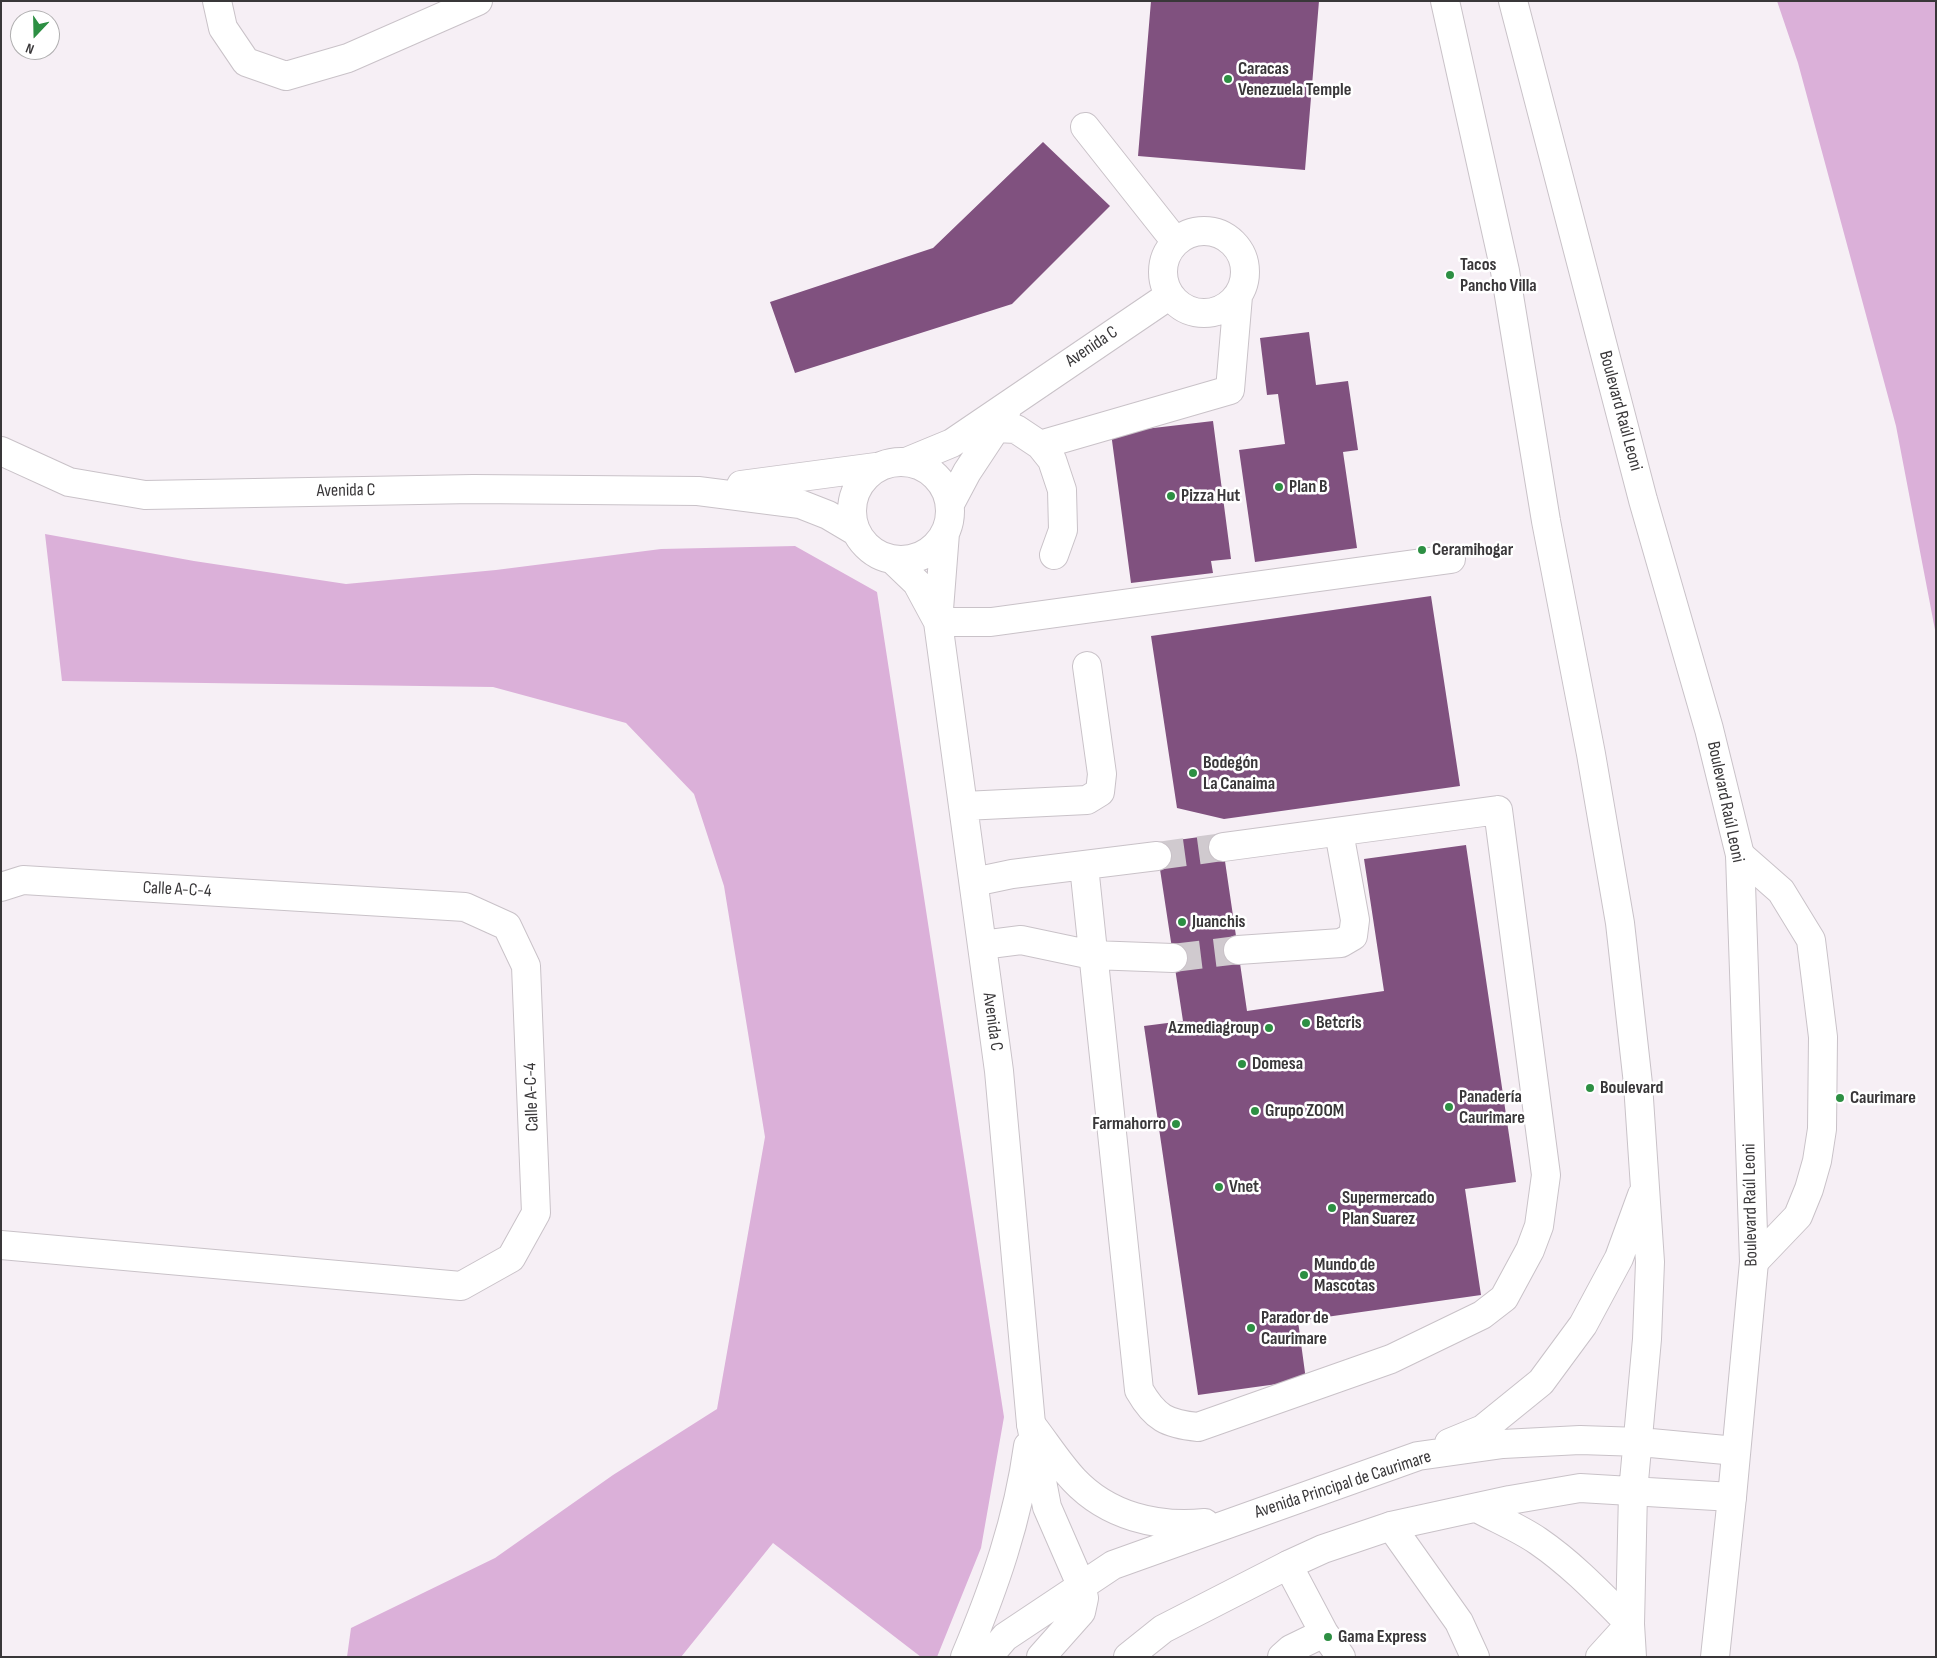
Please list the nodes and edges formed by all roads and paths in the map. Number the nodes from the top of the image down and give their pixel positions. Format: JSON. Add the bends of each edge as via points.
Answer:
{"nodes":[{"id":1,"x":217,"y":1,"type":"edge"},
{"id":2,"x":478,"y":1,"type":"edge"},
{"id":3,"x":1445,"y":1,"type":"edge"},
{"id":4,"x":1513,"y":1,"type":"edge"},
{"id":5,"x":1085,"y":127,"type":"dead end"},
{"id":6,"x":1176,"y":242,"type":"junction"},
{"id":7,"x":1170,"y":295,"type":"junction"},
{"id":8,"x":1238,"y":296,"type":"junction"},
{"id":9,"x":1015,"y":400,"type":"junction"},
{"id":10,"x":996,"y":428,"type":"junction"},
{"id":11,"x":1040,"y":445,"type":"junction"},
{"id":12,"x":1,"y":451,"type":"edge"},
{"id":13,"x":906,"y":462,"type":"junction"},
{"id":14,"x":876,"y":467,"type":"junction"},
{"id":15,"x":698,"y":491,"type":"junction"},
{"id":16,"x":950,"y":504,"type":"junction"},
{"id":17,"x":855,"y":531,"type":"junction"},
{"id":18,"x":946,"y":533,"type":"junction"},
{"id":19,"x":1054,"y":555,"type":"dead end"},
{"id":20,"x":1451,"y":559,"type":"dead end"},
{"id":21,"x":893,"y":560,"type":"junction"},
{"id":22,"x":938,"y":622,"type":"junction"},
{"id":23,"x":1087,"y":666,"type":"dead end"},
{"id":24,"x":964,"y":806,"type":"junction"},
{"id":25,"x":1340,"y":832,"type":"junction"},
{"id":26,"x":1223,"y":847,"type":"tunnel mouth"},
{"id":27,"x":1740,"y":855,"type":"junction"},
{"id":28,"x":1156,"y":856,"type":"tunnel mouth"},
{"id":29,"x":1084,"y":866,"type":"junction"},
{"id":30,"x":974,"y":882,"type":"junction"},
{"id":31,"x":1,"y":887,"type":"edge"},
{"id":32,"x":982,"y":945,"type":"junction"},
{"id":33,"x":1238,"y":950,"type":"tunnel mouth"},
{"id":34,"x":1092,"y":956,"type":"junction"},
{"id":35,"x":1173,"y":958,"type":"tunnel mouth"},
{"id":36,"x":1645,"y":1185,"type":"junction"},
{"id":37,"x":1,"y":1245,"type":"edge"},
{"id":38,"x":1754,"y":1262,"type":"junction"},
{"id":39,"x":1031,"y":1424,"type":"junction"},
{"id":40,"x":1640,"y":1442,"type":"junction"},
{"id":41,"x":1736,"y":1451,"type":"junction"},
{"id":42,"x":1418,"y":1456,"type":"junction"},
{"id":43,"x":1633,"y":1492,"type":"junction"},
{"id":44,"x":1732,"y":1497,"type":"junction"},
{"id":45,"x":1477,"y":1508,"type":"junction"},
{"id":46,"x":1239,"y":1520,"type":"junction"},
{"id":47,"x":1391,"y":1526,"type":"junction"},
{"id":48,"x":1288,"y":1564,"type":"junction"},
{"id":49,"x":1081,"y":1585,"type":"junction"},
{"id":50,"x":1630,"y":1624,"type":"junction"},
{"id":51,"x":1163,"y":1629,"type":"junction"},
{"id":52,"x":1324,"y":1633,"type":"junction"},
{"id":53,"x":965,"y":1657,"type":"edge"},
{"id":54,"x":988,"y":1657,"type":"edge"},
{"id":55,"x":1041,"y":1657,"type":"edge"},
{"id":56,"x":1128,"y":1657,"type":"edge"},
{"id":57,"x":1153,"y":1657,"type":"edge"},
{"id":58,"x":1282,"y":1657,"type":"edge"},
{"id":59,"x":1342,"y":1657,"type":"edge"},
{"id":60,"x":1475,"y":1657,"type":"edge"},
{"id":61,"x":1600,"y":1657,"type":"edge"},
{"id":62,"x":1632,"y":1657,"type":"edge"},
{"id":63,"x":1716,"y":1657,"type":"edge"}],
"edges":[{"from":1,"to":2,"type":"main road","via":[[223,28],[246,62],[286,76],[348,58]]},
{"from":3,"to":36,"type":"main road","via":[[1505,272],[1546,521],[1593,764],[1620,924],[1638,1084]]},
{"from":4,"to":27,"type":"main road","name":"Boulevard Raúl Leoni","via":[[1643,500],[1709,729]]},
{"from":5,"to":6,"type":"main road"},
{"from":6,"to":7,"type":"main road","via":[[1163,268],[1164,282]]},
{"from":6,"to":8,"type":"main road","via":[[1200,232],[1214,232],[1236,246],[1245,270],[1244,284]]},
{"from":7,"to":8,"type":"main road","via":[[1182,307],[1198,313],[1214,312]]},
{"from":7,"to":9,"type":"main road","name":"Avenida C"},
{"from":8,"to":11,"type":"main road","via":[[1230,390]]},
{"from":9,"to":10,"type":"main road","name":"Avenida C"},
{"from":9,"to":13,"type":"main road","name":"Avenida C","via":[[952,444]]},
{"from":10,"to":11,"type":"main road","via":[[1016,429]]},
{"from":10,"to":16,"type":"main road","name":"Avenida C"},
{"from":11,"to":19,"type":"main road","via":[[1052,460],[1062,490],[1063,530]]},
{"from":12,"to":15,"type":"main road","name":"Avenida C","via":[[69,482],[145,495],[473,489]]},
{"from":13,"to":14,"type":"main road","name":"Avenida C"},
{"from":13,"to":16,"type":"main road","name":"Avenida C","via":[[922,466],[936,476]]},
{"from":14,"to":15,"type":"main road","name":"Avenida C"},
{"from":14,"to":17,"type":"main road","via":[[858,484],[851,507]]},
{"from":15,"to":17,"type":"main road","name":"Avenida C","via":[[800,504]]},
{"from":16,"to":18,"type":"main road","name":"Avenida C"},
{"from":17,"to":21,"type":"main road","name":"Avenida C","via":[[871,550]]},
{"from":18,"to":21,"type":"main road","via":[[929,552],[906,560]]},
{"from":18,"to":22,"type":"main road","name":"Avenida C"},
{"from":20,"to":22,"type":"main road","via":[[991,622]]},
{"from":21,"to":22,"type":"main road","name":"Avenida C","via":[[917,583]]},
{"from":22,"to":24,"type":"main road","name":"Avenida C"},
{"from":23,"to":24,"type":"main road","via":[[1102,774],[1100,792],[1086,800]]},
{"from":24,"to":30,"type":"main road","name":"Avenida C"},
{"from":25,"to":26,"type":"main road"},
{"from":25,"to":33,"type":"main road","via":[[1354,920],[1353,936],[1340,943]]},
{"from":25,"to":34,"type":"main road","via":[[1498,810],[1546,1175],[1539,1226],[1530,1250],[1504,1298],[1482,1315],[1391,1359],[1198,1427],[1175,1425],[1151,1410],[1139,1390]]},
{"from":27,"to":38,"type":"main road","name":"Boulevard Raúl Leoni"},
{"from":27,"to":38,"type":"main road","via":[[1781,891],[1811,940],[1823,1037],[1822,1129],[1809,1189],[1798,1216]]},
{"from":28,"to":29,"type":"main road"},
{"from":29,"to":30,"type":"main road"},
{"from":29,"to":34,"type":"main road"},
{"from":30,"to":32,"type":"main road","name":"Avenida C"},
{"from":31,"to":37,"type":"main road","name":"Calle A-C-4","via":[[23,880],[465,907],[506,926],[526,966],[536,1213],[511,1258],[461,1286]]},
{"from":32,"to":34,"type":"main road","via":[[1021,940]]},
{"from":32,"to":39,"type":"main road","name":"Avenida C","via":[[998,1071]]},
{"from":34,"to":35,"type":"main road"},
{"from":36,"to":40,"type":"main road","via":[[1650,1262]]},
{"from":36,"to":42,"type":"main road","via":[[1610,1275],[1583,1325],[1541,1382],[1483,1428]]},
{"from":38,"to":41,"type":"main road","name":"Boulevard Raúl Leoni"},
{"from":39,"to":46,"type":"main road","via":[[1074,1480],[1108,1508],[1160,1524]]},
{"from":39,"to":49,"type":"main road","via":[[1046,1507]]},
{"from":39,"to":53,"type":"main road","via":[[1024,1476],[1002,1565]]},
{"from":40,"to":41,"type":"main road","name":"Avenida Principal de Caurimare"},
{"from":40,"to":42,"type":"main road","name":"Avenida Principal de Caurimare","via":[[1580,1440],[1503,1444]]},
{"from":40,"to":43,"type":"main road"},
{"from":41,"to":44,"type":"main road","name":"Boulevard Raúl Leoni"},
{"from":42,"to":46,"type":"main road","name":"Avenida Principal de Caurimare"},
{"from":43,"to":44,"type":"main road"},
{"from":43,"to":45,"type":"main road","via":[[1580,1488]]},
{"from":43,"to":50,"type":"main road"},
{"from":44,"to":63,"type":"main road","name":"Boulevard Raúl Leoni"},
{"from":45,"to":47,"type":"main road"},
{"from":45,"to":50,"type":"main road","via":[[1536,1540],[1558,1556]]},
{"from":46,"to":49,"type":"main road","name":"Avenida Principal de Caurimare","via":[[1113,1565]]},
{"from":47,"to":48,"type":"main road"},
{"from":47,"to":60,"type":"main road","via":[[1459,1622]]},
{"from":48,"to":51,"type":"main road"},
{"from":48,"to":52,"type":"main road"},
{"from":49,"to":54,"type":"main road","name":"Avenida Principal de Caurimare","via":[[1005,1637]]},
{"from":49,"to":55,"type":"main road","via":[[1084,1598],[1082,1612]]},
{"from":50,"to":61,"type":"main road"},
{"from":50,"to":62,"type":"main road"},
{"from":51,"to":56,"type":"main road"},
{"from":51,"to":57,"type":"main road"},
{"from":52,"to":58,"type":"main road"},
{"from":52,"to":59,"type":"main road"}]}
